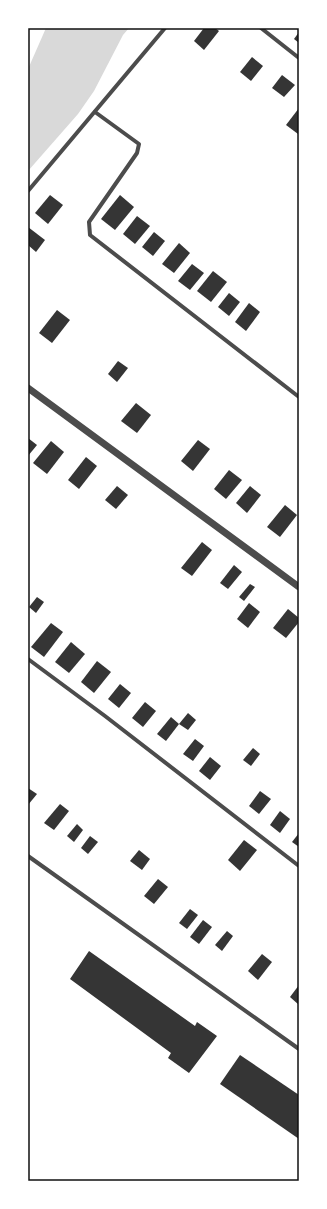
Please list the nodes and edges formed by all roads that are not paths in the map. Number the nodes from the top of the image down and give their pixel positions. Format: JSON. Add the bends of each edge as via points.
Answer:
{"nodes":[{"id":1,"x":165,"y":28,"type":"edge"},
{"id":2,"x":261,"y":28,"type":"edge"},
{"id":3,"x":299,"y":58,"type":"edge"},
{"id":4,"x":94,"y":112,"type":"junction"},
{"id":5,"x":28,"y":191,"type":"edge"},
{"id":6,"x":28,"y":388,"type":"edge"},
{"id":7,"x":299,"y":398,"type":"edge"},
{"id":8,"x":299,"y":587,"type":"edge"},
{"id":9,"x":28,"y":659,"type":"edge"},
{"id":10,"x":28,"y":856,"type":"edge"},
{"id":11,"x":299,"y":866,"type":"edge"},
{"id":12,"x":299,"y":1049,"type":"edge"}],
"edges":[{"from":1,"to":4,"type":"street"},
{"from":2,"to":3,"type":"street"},
{"from":4,"to":5,"type":"street"},
{"from":4,"to":7,"type":"street","via":[[139,144],[137,153],[89,222],[90,235]]},
{"from":6,"to":8,"type":"street"},
{"from":9,"to":11,"type":"street"},
{"from":10,"to":12,"type":"street"}]}
